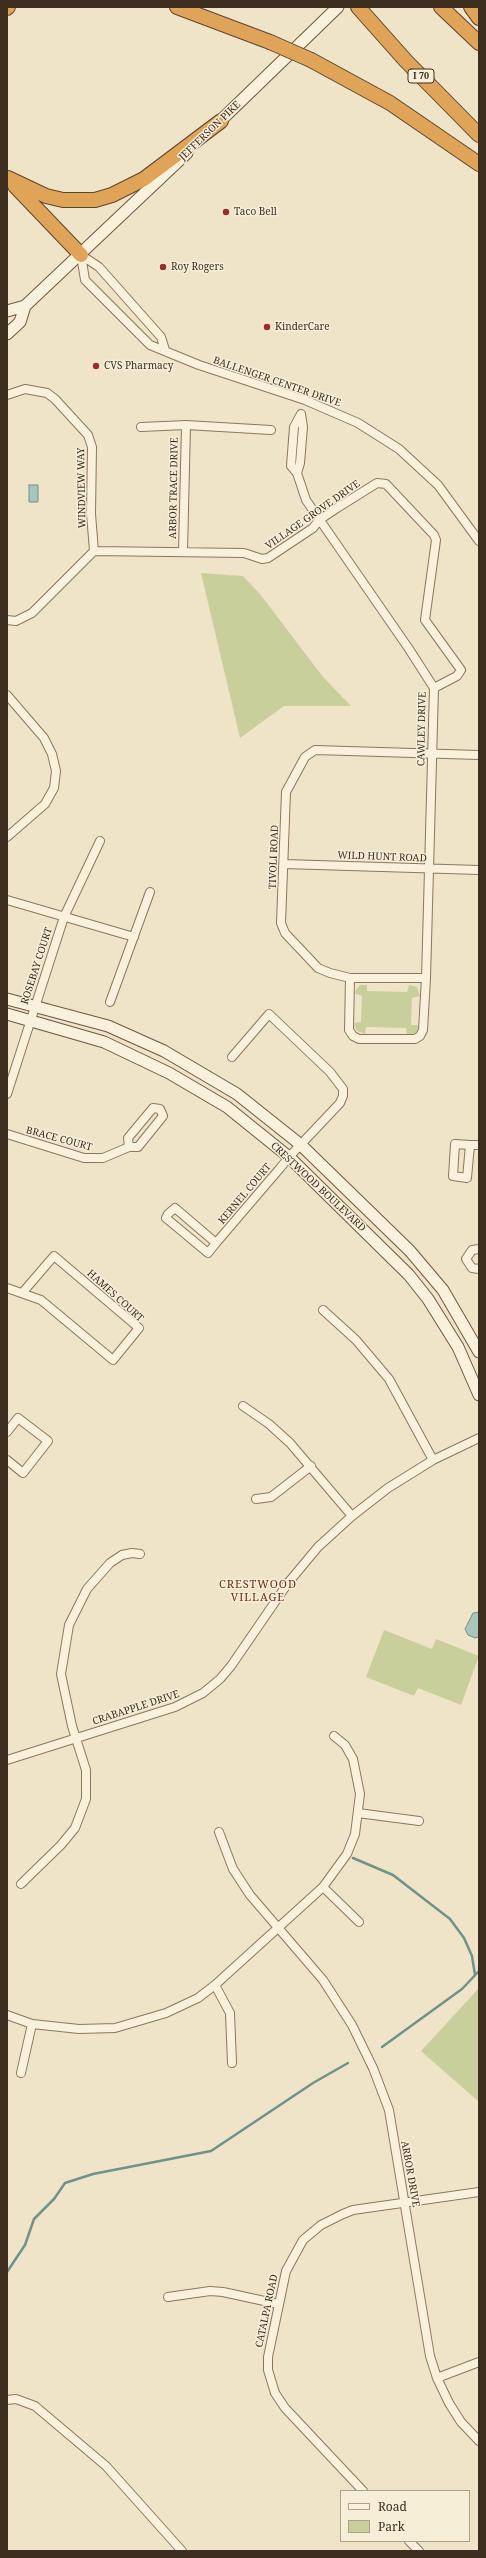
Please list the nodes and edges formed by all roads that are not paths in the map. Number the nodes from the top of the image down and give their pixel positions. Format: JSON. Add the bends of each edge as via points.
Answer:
{"nodes":[{"id":1,"x":177,"y":7,"type":"edge"},
{"id":2,"x":338,"y":7,"type":"edge"},
{"id":3,"x":441,"y":7,"type":"edge"},
{"id":4,"x":471,"y":7,"type":"edge"},
{"id":5,"x":361,"y":11,"type":"edge"},
{"id":6,"x":479,"y":18,"type":"edge"},
{"id":7,"x":479,"y":43,"type":"edge"},
{"id":8,"x":221,"y":121,"type":"junction"},
{"id":9,"x":479,"y":135,"type":"edge"},
{"id":10,"x":479,"y":164,"type":"edge"},
{"id":11,"x":8,"y":177,"type":"edge"},
{"id":12,"x":81,"y":255,"type":"junction"},
{"id":13,"x":26,"y":306,"type":"junction"},
{"id":14,"x":7,"y":311,"type":"edge"},
{"id":15,"x":7,"y":334,"type":"edge"},
{"id":16,"x":165,"y":350,"type":"junction"},
{"id":17,"x":7,"y":395,"type":"edge"},
{"id":18,"x":305,"y":400,"type":"junction"},
{"id":19,"x":186,"y":425,"type":"junction"},
{"id":20,"x":141,"y":428,"type":"dead end"},
{"id":21,"x":271,"y":430,"type":"dead end"},
{"id":22,"x":319,"y":520,"type":"junction"},
{"id":23,"x":479,"y":541,"type":"edge"},
{"id":24,"x":94,"y":551,"type":"junction"},
{"id":25,"x":183,"y":552,"type":"junction"},
{"id":26,"x":7,"y":620,"type":"edge"},
{"id":27,"x":434,"y":688,"type":"junction"},
{"id":28,"x":7,"y":695,"type":"edge"},
{"id":29,"x":431,"y":752,"type":"junction"},
{"id":30,"x":479,"y":754,"type":"edge"},
{"id":31,"x":7,"y":837,"type":"edge"},
{"id":32,"x":100,"y":841,"type":"dead end"},
{"id":33,"x":284,"y":864,"type":"junction"},
{"id":34,"x":428,"y":869,"type":"junction"},
{"id":35,"x":479,"y":870,"type":"edge"},
{"id":36,"x":150,"y":892,"type":"dead end"},
{"id":37,"x":7,"y":900,"type":"edge"},
{"id":38,"x":64,"y":917,"type":"junction"},
{"id":39,"x":134,"y":937,"type":"junction"},
{"id":40,"x":350,"y":978,"type":"junction"},
{"id":41,"x":426,"y":978,"type":"junction"},
{"id":42,"x":7,"y":999,"type":"edge"},
{"id":43,"x":110,"y":1002,"type":"dead end"},
{"id":44,"x":34,"y":1007,"type":"junction"},
{"id":45,"x":7,"y":1014,"type":"edge"},
{"id":46,"x":31,"y":1021,"type":"junction"},
{"id":47,"x":232,"y":1057,"type":"dead end"},
{"id":48,"x":7,"y":1094,"type":"edge"},
{"id":49,"x":7,"y":1134,"type":"edge"},
{"id":50,"x":301,"y":1145,"type":"junction"},
{"id":51,"x":129,"y":1147,"type":"junction"},
{"id":52,"x":289,"y":1157,"type":"junction"},
{"id":53,"x":216,"y":1243,"type":"junction"},
{"id":54,"x":479,"y":1249,"type":"edge"},
{"id":55,"x":479,"y":1269,"type":"edge"},
{"id":56,"x":7,"y":1288,"type":"edge"},
{"id":57,"x":23,"y":1292,"type":"junction"},
{"id":58,"x":323,"y":1310,"type":"dead end"},
{"id":59,"x":479,"y":1352,"type":"edge"},
{"id":60,"x":479,"y":1394,"type":"edge"},
{"id":61,"x":244,"y":1406,"type":"dead end"},
{"id":62,"x":7,"y":1432,"type":"edge"},
{"id":63,"x":479,"y":1438,"type":"edge"},
{"id":64,"x":7,"y":1460,"type":"edge"},
{"id":65,"x":433,"y":1460,"type":"junction"},
{"id":66,"x":311,"y":1466,"type":"junction"},
{"id":67,"x":256,"y":1499,"type":"dead end"},
{"id":68,"x":352,"y":1516,"type":"junction"},
{"id":69,"x":140,"y":1554,"type":"dead end"},
{"id":70,"x":334,"y":1736,"type":"dead end"},
{"id":71,"x":77,"y":1738,"type":"junction"},
{"id":72,"x":7,"y":1760,"type":"edge"},
{"id":73,"x":358,"y":1813,"type":"junction"},
{"id":74,"x":419,"y":1821,"type":"dead end"},
{"id":75,"x":219,"y":1832,"type":"dead end"},
{"id":76,"x":21,"y":1884,"type":"dead end"},
{"id":77,"x":323,"y":1887,"type":"junction"},
{"id":78,"x":359,"y":1922,"type":"dead end"},
{"id":79,"x":277,"y":1928,"type":"junction"},
{"id":80,"x":215,"y":1985,"type":"junction"},
{"id":81,"x":7,"y":2015,"type":"edge"},
{"id":82,"x":32,"y":2024,"type":"junction"},
{"id":83,"x":232,"y":2063,"type":"dead end"},
{"id":84,"x":21,"y":2073,"type":"dead end"},
{"id":85,"x":479,"y":2192,"type":"edge"},
{"id":86,"x":406,"y":2202,"type":"junction"},
{"id":87,"x":168,"y":2298,"type":"dead end"},
{"id":88,"x":278,"y":2304,"type":"junction"},
{"id":89,"x":479,"y":2362,"type":"edge"},
{"id":90,"x":437,"y":2378,"type":"junction"},
{"id":91,"x":7,"y":2400,"type":"edge"},
{"id":92,"x":479,"y":2441,"type":"edge"},
{"id":93,"x":362,"y":2490,"type":"edge"},
{"id":94,"x":410,"y":2542,"type":"edge"},
{"id":95,"x":182,"y":2551,"type":"edge"},
{"id":96,"x":420,"y":2551,"type":"edge"}],
"edges":[{"from":1,"to":10,"type":"highway","bridge":true,"via":[[311,60],[390,103]]},
{"from":2,"to":8,"type":"main road","name":"JEFFERSON PIKE"},
{"from":3,"to":7,"type":"highway"},
{"from":4,"to":6,"type":"highway"},
{"from":5,"to":9,"type":"highway","number":"I 70"},
{"from":8,"to":11,"type":"highway","via":[[144,179],[112,196],[95,200],[63,200],[46,196]]},
{"from":8,"to":12,"type":"main road","name":"JEFFERSON PIKE"},
{"from":11,"to":12,"type":"highway"},
{"from":12,"to":13,"type":"main road","name":"JEFFERSON PIKE"},
{"from":12,"to":16,"type":"street","via":[[99,267],[161,337]]},
{"from":12,"to":16,"type":"street","name":"BALLENGER CENTER DRIVE","via":[[85,280],[150,345]]},
{"from":13,"to":14,"type":"main road"},
{"from":13,"to":15,"type":"main road","via":[[20,322]]},
{"from":16,"to":18,"type":"street","name":"BALLENGER CENTER DRIVE","via":[[199,365]]},
{"from":17,"to":24,"type":"street","name":"WINDVIEW WAY","via":[[25,389],[47,393],[55,398],[88,435],[92,447],[91,514]]},
{"from":18,"to":22,"type":"street","name":"CAWLEY DRIVE","via":[[301,414],[300,463],[296,473],[306,500]]},
{"from":18,"to":23,"type":"street","name":"BALLENGER CENTER DRIVE","via":[[358,423],[399,449],[438,485]]},
{"from":19,"to":20,"type":"street","name":"ARBOR TRACE DRIVE"},
{"from":19,"to":21,"type":"street","name":"ARBOR TRACE DRIVE"},
{"from":19,"to":25,"type":"street","name":"ARBOR TRACE DRIVE"},
{"from":22,"to":25,"type":"street","name":"VILLAGE GROVE DRIVE","via":[[313,528],[268,558],[262,559],[244,553]]},
{"from":22,"to":27,"type":"street","name":"CAWLEY DRIVE"},
{"from":22,"to":27,"type":"street","name":"VILLAGE GROVE DRIVE","via":[[377,483],[381,483],[390,487],[434,535],[436,546],[425,620],[461,670],[457,676]]},
{"from":24,"to":25,"type":"street","name":"VILLAGE GROVE DRIVE"},
{"from":24,"to":26,"type":"street","via":[[32,613],[16,621]]},
{"from":27,"to":29,"type":"street","name":"CAWLEY DRIVE"},
{"from":28,"to":31,"type":"street","via":[[44,738],[52,754],[56,771],[54,788],[45,804]]},
{"from":29,"to":30,"type":"street"},
{"from":29,"to":33,"type":"street","name":"TIVOLI ROAD","via":[[310,752],[286,792]]},
{"from":29,"to":34,"type":"street","name":"CAWLEY DRIVE"},
{"from":32,"to":38,"type":"street","name":"ROSEBAY COURT"},
{"from":33,"to":34,"type":"street","name":"WILD HUNT ROAD"},
{"from":33,"to":40,"type":"street","name":"TIVOLI ROAD","via":[[282,923],[285,933],[318,968]]},
{"from":34,"to":35,"type":"street","name":"WILD HUNT ROAD"},
{"from":34,"to":41,"type":"street","name":"CAWLEY DRIVE"},
{"from":36,"to":39,"type":"street"},
{"from":37,"to":38,"type":"street","name":"ROSEBAY COURT"},
{"from":38,"to":39,"type":"street","name":"ROSEBAY COURT"},
{"from":38,"to":44,"type":"street","name":"ROSEBAY COURT"},
{"from":39,"to":43,"type":"street"},
{"from":40,"to":41,"type":"street","name":"TIVOLI ROAD"},
{"from":40,"to":41,"type":"street","name":"CAWLEY DRIVE","via":[[349,1030],[359,1039],[415,1039],[423,1030]]},
{"from":42,"to":44,"type":"main road","name":"CRESTWOOD BOULEVARD"},
{"from":44,"to":46,"type":"street","name":"ROSEBAY COURT"},
{"from":44,"to":50,"type":"main road","name":"CRESTWOOD BOULEVARD","via":[[108,1026],[164,1051],[237,1094]]},
{"from":45,"to":46,"type":"main road","name":"CRESTWOOD BOULEVARD"},
{"from":46,"to":48,"type":"street","name":"ROSEBAY COURT"},
{"from":46,"to":52,"type":"main road","name":"CRESTWOOD BOULEVARD","via":[[104,1042],[169,1073],[227,1107]]},
{"from":47,"to":50,"type":"street","name":"KERNEL COURT","via":[[269,1014],[330,1072],[343,1089],[343,1096]]},
{"from":49,"to":51,"type":"street","name":"BRACE COURT","via":[[89,1158],[108,1156]]},
{"from":50,"to":52,"type":"street","name":"KERNEL COURT"},
{"from":50,"to":59,"type":"main road","name":"CRESTWOOD BOULEVARD","via":[[410,1251],[443,1290]]},
{"from":51,"to":51,"type":"street","name":"BRACE COURT","via":[[138,1147],[163,1116],[160,1110],[153,1108],[128,1138]]},
{"from":52,"to":53,"type":"street","name":"KERNEL COURT"},
{"from":52,"to":60,"type":"main road","name":"CRESTWOOD BOULEVARD","via":[[409,1275],[428,1298],[458,1347]]},
{"from":53,"to":53,"type":"street","name":"KERNEL COURT","via":[[208,1253],[166,1218],[168,1214],[175,1208]]},
{"from":54,"to":55,"type":"street","via":[[472,1250],[466,1259],[472,1268]]},
{"from":56,"to":57,"type":"street","name":"HAMES COURT"},
{"from":57,"to":57,"type":"street","name":"HAMES COURT","via":[[41,1300],[113,1360],[139,1328],[54,1256]]},
{"from":58,"to":65,"type":"street","via":[[356,1340],[382,1369]]},
{"from":61,"to":66,"type":"street","via":[[269,1424]]},
{"from":62,"to":64,"type":"street","via":[[18,1418],[48,1441],[23,1473]]},
{"from":63,"to":65,"type":"street","name":"CRABAPPLE DRIVE"},
{"from":65,"to":68,"type":"street","name":"CRABAPPLE DRIVE","via":[[388,1488]]},
{"from":66,"to":67,"type":"street","via":[[271,1497]]},
{"from":66,"to":68,"type":"street"},
{"from":68,"to":71,"type":"street","name":"CRABAPPLE DRIVE","via":[[318,1547],[288,1583],[227,1670],[203,1694],[175,1707]]},
{"from":69,"to":71,"type":"street","via":[[132,1553],[110,1563],[87,1589],[69,1625],[61,1674]]},
{"from":70,"to":73,"type":"street","via":[[345,1745],[353,1759],[360,1794]]},
{"from":71,"to":72,"type":"street","name":"CRABAPPLE DRIVE"},
{"from":71,"to":76,"type":"street","via":[[86,1770],[86,1800],[82,1814],[75,1828],[61,1845]]},
{"from":73,"to":74,"type":"street"},
{"from":73,"to":77,"type":"street","via":[[355,1834],[347,1854]]},
{"from":75,"to":79,"type":"street","name":"ARBOR DRIVE","via":[[233,1869]]},
{"from":77,"to":78,"type":"street"},
{"from":77,"to":79,"type":"street"},
{"from":79,"to":80,"type":"street"},
{"from":79,"to":86,"type":"street","name":"ARBOR DRIVE","via":[[323,1980],[352,2025],[373,2068],[389,2110]]},
{"from":80,"to":82,"type":"street","via":[[198,1998],[166,2013],[115,2028],[79,2029]]},
{"from":80,"to":83,"type":"street","via":[[230,2013]]},
{"from":81,"to":82,"type":"street"},
{"from":82,"to":84,"type":"street"},
{"from":85,"to":86,"type":"street","name":"CATALPA ROAD"},
{"from":86,"to":88,"type":"street","name":"CATALPA ROAD","via":[[353,2210],[321,2225],[296,2250],[286,2271]]},
{"from":86,"to":90,"type":"street","name":"ARBOR DRIVE","via":[[428,2348]]},
{"from":87,"to":88,"type":"street","via":[[210,2291]]},
{"from":88,"to":93,"type":"street","name":"CATALPA ROAD","via":[[268,2357],[268,2370],[275,2393],[285,2408]]},
{"from":89,"to":90,"type":"street"},
{"from":90,"to":92,"type":"street","name":"ARBOR DRIVE","via":[[461,2422]]},
{"from":91,"to":95,"type":"street","via":[[16,2399],[35,2406],[106,2466]]},
{"from":94,"to":96,"type":"street"}]}
